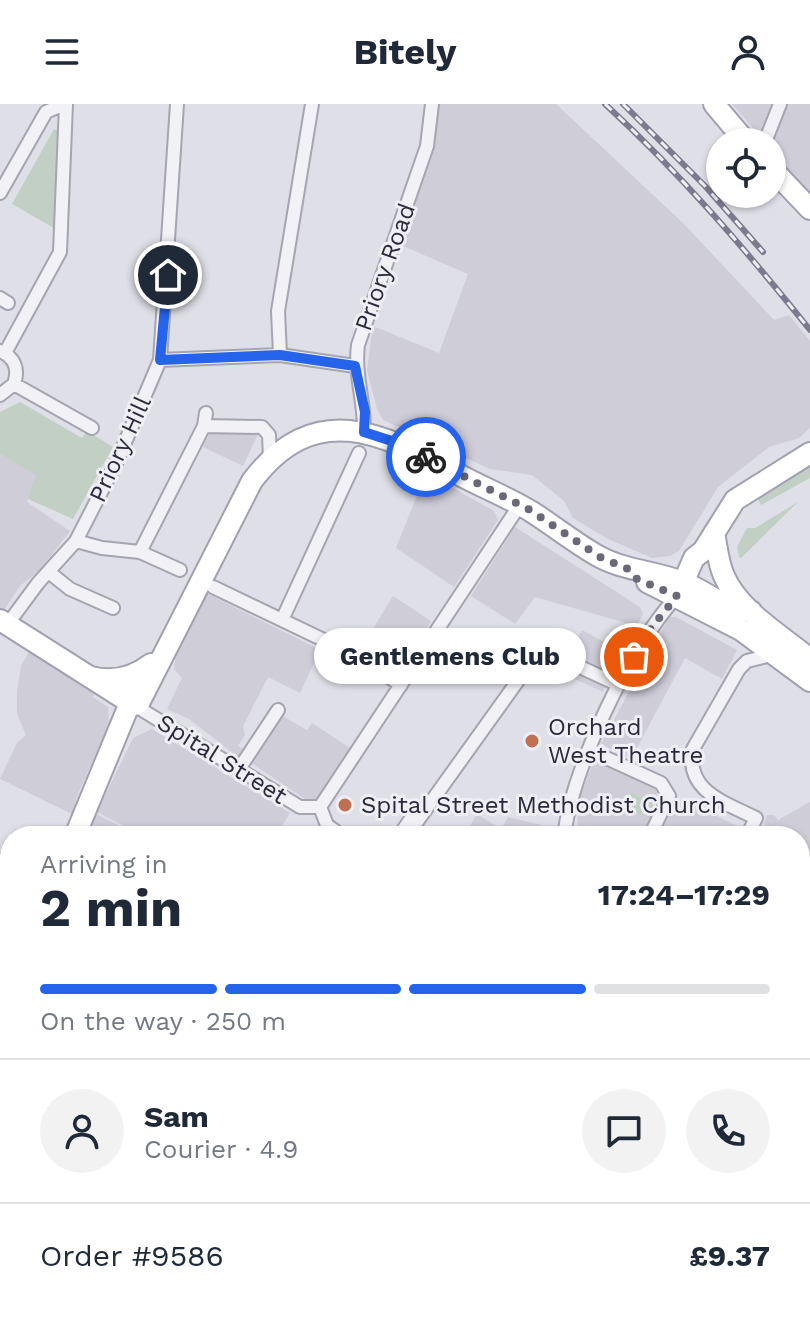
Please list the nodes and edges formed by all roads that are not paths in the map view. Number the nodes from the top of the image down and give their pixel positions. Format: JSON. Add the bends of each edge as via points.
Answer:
{"nodes":[{"id":1,"x":65,"y":104,"type":"edge"},
{"id":2,"x":177,"y":104,"type":"edge"},
{"id":3,"x":312,"y":104,"type":"edge"},
{"id":4,"x":432,"y":104,"type":"edge"},
{"id":5,"x":714,"y":104,"type":"edge"},
{"id":6,"x":780,"y":104,"type":"edge"},
{"id":7,"x":734,"y":128,"type":"edge"},
{"id":8,"x":771,"y":128,"type":"edge"},
{"id":9,"x":786,"y":184,"type":"edge"},
{"id":10,"x":0,"y":193,"type":"edge"},
{"id":11,"x":810,"y":209,"type":"edge"},
{"id":12,"x":13,"y":306,"type":"edge"},
{"id":13,"x":2,"y":352,"type":"edge"},
{"id":14,"x":280,"y":355,"type":"junction"},
{"id":15,"x":160,"y":360,"type":"junction"},
{"id":16,"x":355,"y":366,"type":"junction"},
{"id":17,"x":14,"y":384,"type":"junction"},
{"id":18,"x":0,"y":395,"type":"edge"},
{"id":19,"x":92,"y":428,"type":"dead end"},
{"id":20,"x":364,"y":432,"type":"junction"},
{"id":21,"x":810,"y":453,"type":"edge"},
{"id":22,"x":342,"y":456,"type":"dead end"},
{"id":23,"x":270,"y":459,"type":"junction"},
{"id":24,"x":519,"y":506,"type":"junction"},
{"id":25,"x":714,"y":533,"type":"junction"},
{"id":26,"x":76,"y":541,"type":"junction"},
{"id":27,"x":140,"y":552,"type":"junction"},
{"id":28,"x":628,"y":569,"type":"junction"},
{"id":29,"x":180,"y":570,"type":"dead end"},
{"id":30,"x":50,"y":573,"type":"junction"},
{"id":31,"x":213,"y":587,"type":"dead end"},
{"id":32,"x":684,"y":588,"type":"junction"},
{"id":33,"x":113,"y":608,"type":"dead end"},
{"id":34,"x":751,"y":611,"type":"junction"},
{"id":35,"x":282,"y":620,"type":"junction"},
{"id":36,"x":4,"y":622,"type":"edge"},
{"id":37,"x":174,"y":629,"type":"junction"},
{"id":38,"x":776,"y":653,"type":"junction"},
{"id":39,"x":810,"y":659,"type":"edge"},
{"id":40,"x":151,"y":664,"type":"junction"},
{"id":41,"x":84,"y":674,"type":"junction"},
{"id":42,"x":810,"y":681,"type":"edge"},
{"id":43,"x":401,"y":685,"type":"junction"},
{"id":44,"x":619,"y":685,"type":"junction"},
{"id":45,"x":106,"y":690,"type":"junction"},
{"id":46,"x":132,"y":704,"type":"junction"},
{"id":47,"x":278,"y":710,"type":"dead end"},
{"id":48,"x":121,"y":724,"type":"junction"},
{"id":49,"x":591,"y":751,"type":"junction"},
{"id":50,"x":239,"y":769,"type":"junction"},
{"id":51,"x":320,"y":807,"type":"junction"},
{"id":52,"x":79,"y":826,"type":"edge"},
{"id":53,"x":330,"y":826,"type":"edge"},
{"id":54,"x":406,"y":826,"type":"edge"},
{"id":55,"x":566,"y":826,"type":"edge"},
{"id":56,"x":655,"y":826,"type":"edge"},
{"id":57,"x":752,"y":826,"type":"edge"}],
"edges":[{"from":1,"to":10,"type":"street","via":[[46,112]]},
{"from":1,"to":12,"type":"street","via":[[60,252]]},
{"from":2,"to":15,"type":"street","name":"Priory Hill"},
{"from":3,"to":14,"type":"street","via":[[278,311]]},
{"from":4,"to":16,"type":"street","name":"Priory Road","via":[[427,146],[362,327]]},
{"from":5,"to":7,"type":"main road"},
{"from":6,"to":8,"type":"street"},
{"from":9,"to":11,"type":"main road"},
{"from":12,"to":13,"type":"street"},
{"from":13,"to":17,"type":"street","via":[[15,363]]},
{"from":14,"to":15,"type":"street"},
{"from":14,"to":16,"type":"street"},
{"from":15,"to":26,"type":"street","name":"Priory Hill"},
{"from":16,"to":20,"type":"street","name":"Priory Road"},
{"from":17,"to":18,"type":"street"},
{"from":17,"to":19,"type":"street"},
{"from":20,"to":23,"type":"main road","via":[[327,430],[299,439]]},
{"from":20,"to":24,"type":"main road","via":[[404,445]]},
{"from":21,"to":25,"type":"main road","via":[[735,500]]},
{"from":22,"to":35,"type":"street","via":[[358,457]]},
{"from":23,"to":27,"type":"street","via":[[269,435],[262,427],[205,419]]},
{"from":23,"to":37,"type":"main road","via":[[243,494]]},
{"from":24,"to":28,"type":"main road"},
{"from":24,"to":43,"type":"street"},
{"from":25,"to":32,"type":"main road","via":[[703,551],[704,560]]},
{"from":25,"to":34,"type":"main road","via":[[725,579]]},
{"from":26,"to":27,"type":"street"},
{"from":26,"to":30,"type":"street","name":"Priory Hill"},
{"from":27,"to":29,"type":"street"},
{"from":28,"to":32,"type":"main road","via":[[658,574]]},
{"from":28,"to":32,"type":"main road","via":[[635,578]]},
{"from":30,"to":33,"type":"street","via":[[70,589]]},
{"from":30,"to":36,"type":"street","name":"Priory Hill"},
{"from":31,"to":35,"type":"street"},
{"from":32,"to":34,"type":"main road","via":[[734,611]]},
{"from":32,"to":38,"type":"main road"},
{"from":32,"to":44,"type":"street","via":[[651,628]]},
{"from":34,"to":39,"type":"main road"},
{"from":35,"to":43,"type":"street","via":[[357,656]]},
{"from":36,"to":41,"type":"main road"},
{"from":37,"to":40,"type":"main road"},
{"from":37,"to":46,"type":"main road","via":[[143,700]]},
{"from":38,"to":42,"type":"main road"},
{"from":38,"to":57,"type":"street","via":[[747,661],[693,749],[691,763],[698,786],[756,818]]},
{"from":40,"to":41,"type":"main road","via":[[131,677],[110,681]]},
{"from":40,"to":46,"type":"main road"},
{"from":41,"to":45,"type":"main road"},
{"from":43,"to":51,"type":"street"},
{"from":44,"to":49,"type":"street","via":[[598,722]]},
{"from":44,"to":54,"type":"street","via":[[554,655],[532,661],[416,823],[410,820]]},
{"from":45,"to":46,"type":"main road"},
{"from":45,"to":48,"type":"main road","via":[[120,708]]},
{"from":46,"to":48,"type":"main road"},
{"from":46,"to":50,"type":"street","name":"Spital Street"},
{"from":47,"to":50,"type":"street"},
{"from":48,"to":52,"type":"main road"},
{"from":49,"to":55,"type":"street"},
{"from":49,"to":56,"type":"street","via":[[661,783],[669,796]]},
{"from":50,"to":51,"type":"street","name":"Spital Street","via":[[300,807]]},
{"from":51,"to":53,"type":"street","name":"Spital Street"}]}
